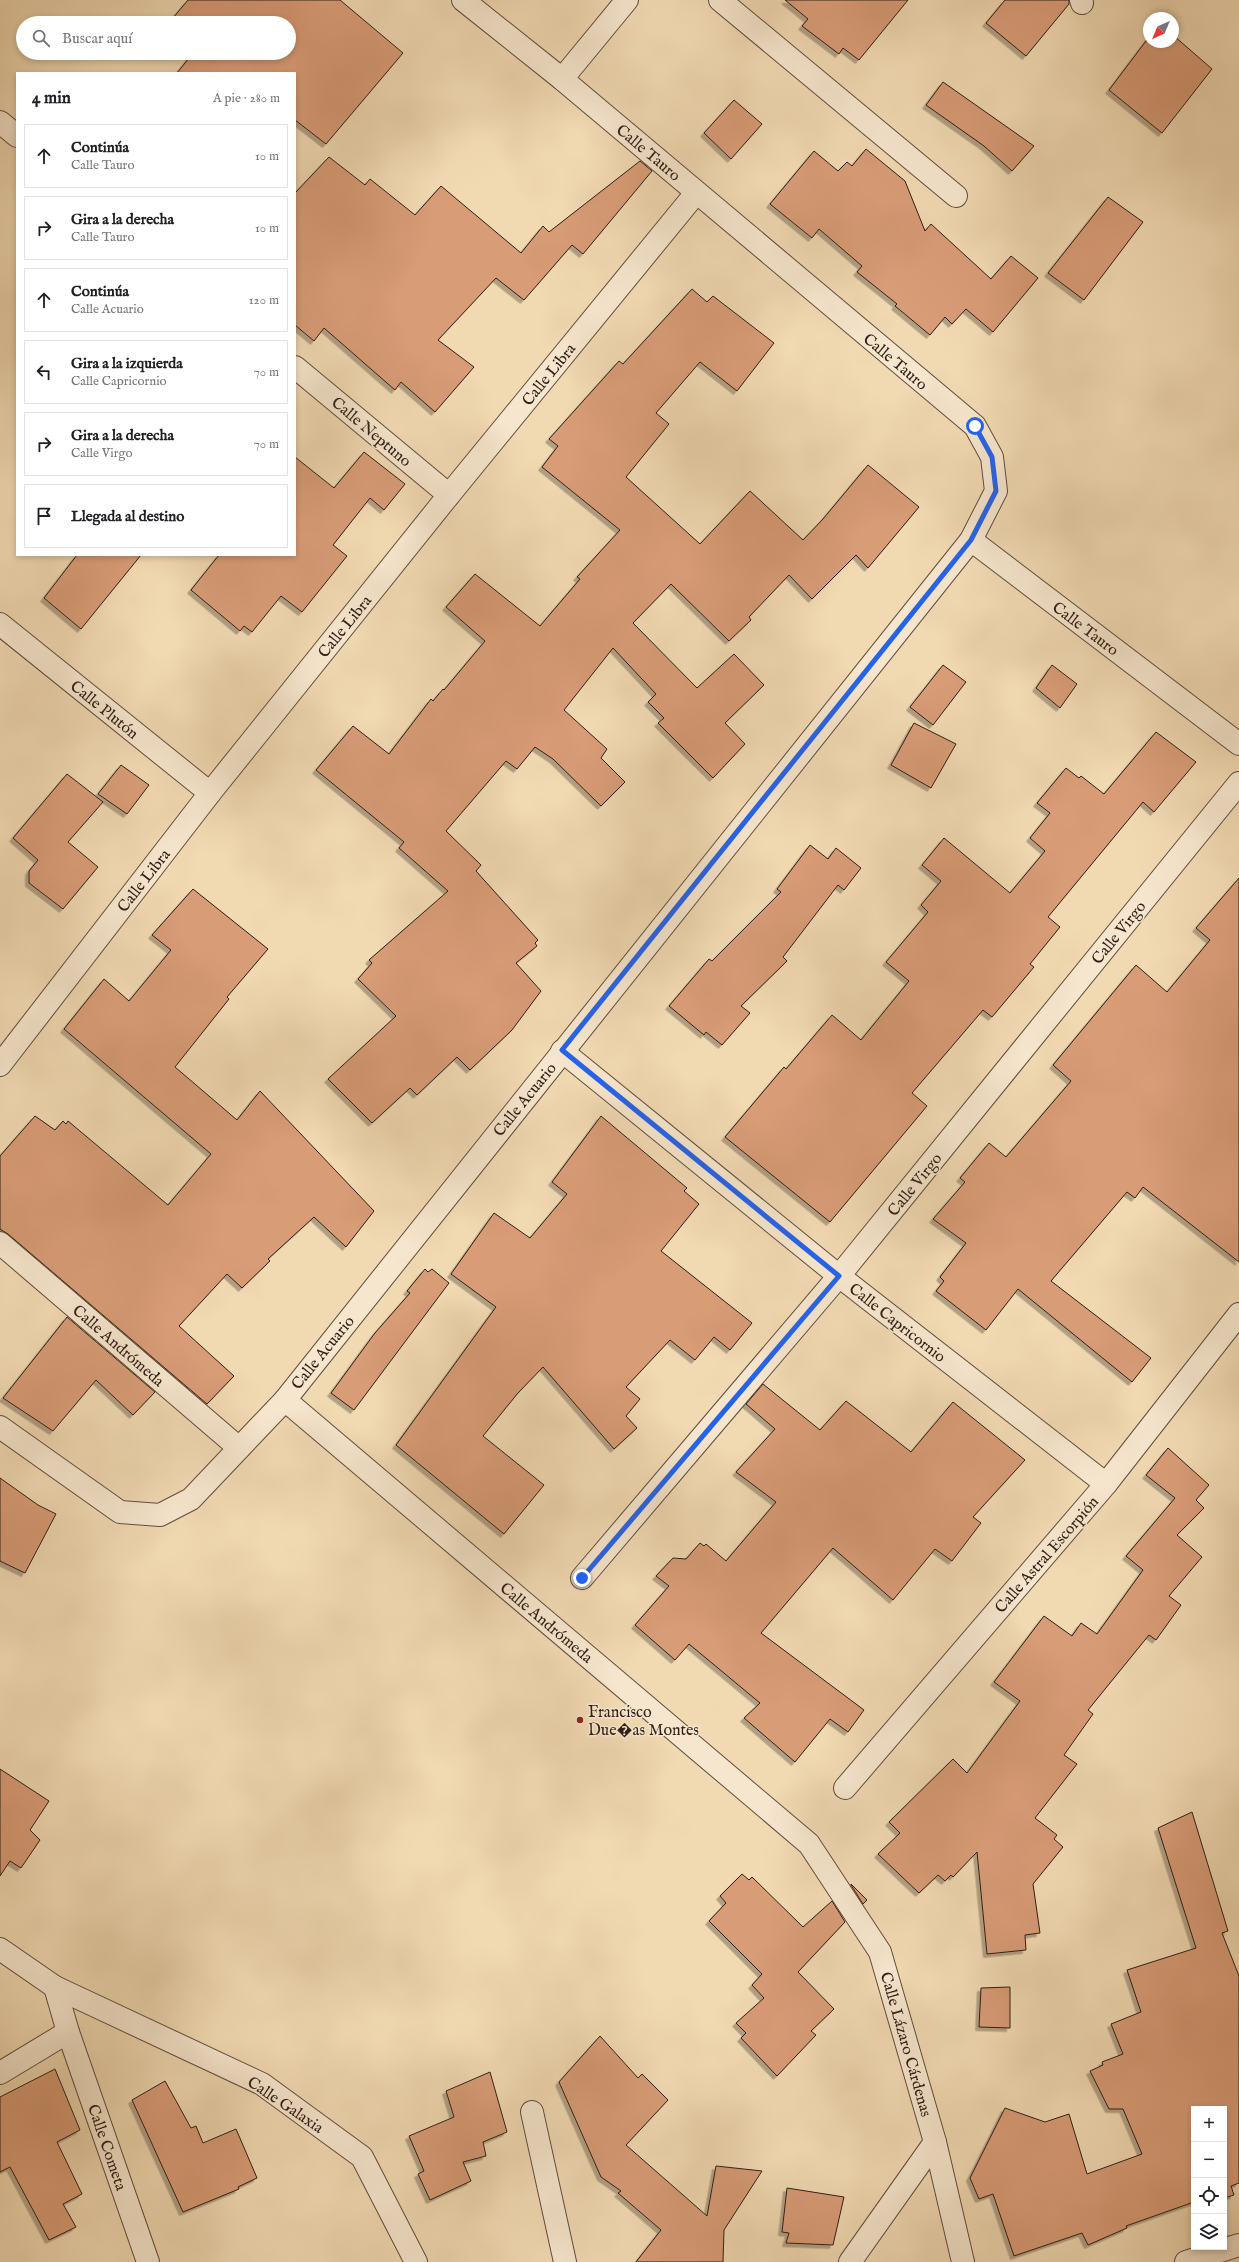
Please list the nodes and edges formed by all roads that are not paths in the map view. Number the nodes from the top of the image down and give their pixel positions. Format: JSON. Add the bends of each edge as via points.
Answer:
{"nodes":[{"id":1,"x":463,"y":0,"type":"edge"},
{"id":2,"x":627,"y":0,"type":"edge"},
{"id":3,"x":720,"y":0,"type":"edge"},
{"id":4,"x":562,"y":79,"type":"junction"},
{"id":5,"x":0,"y":122,"type":"edge"},
{"id":6,"x":16,"y":135,"type":"edge"},
{"id":7,"x":696,"y":193,"type":"junction"},
{"id":8,"x":956,"y":196,"type":"dead end"},
{"id":9,"x":296,"y":368,"type":"edge"},
{"id":10,"x":449,"y":495,"type":"junction"},
{"id":11,"x":971,"y":540,"type":"junction"},
{"id":12,"x":0,"y":624,"type":"edge"},
{"id":13,"x":1239,"y":744,"type":"edge"},
{"id":14,"x":1239,"y":783,"type":"edge"},
{"id":15,"x":210,"y":793,"type":"junction"},
{"id":16,"x":562,"y":1050,"type":"junction"},
{"id":17,"x":4,"y":1051,"type":"edge"},
{"id":18,"x":0,"y":1243,"type":"edge"},
{"id":19,"x":839,"y":1276,"type":"junction"},
{"id":20,"x":1239,"y":1314,"type":"edge"},
{"id":21,"x":285,"y":1400,"type":"junction"},
{"id":22,"x":0,"y":1428,"type":"edge"},
{"id":23,"x":239,"y":1448,"type":"junction"},
{"id":24,"x":1106,"y":1484,"type":"junction"},
{"id":25,"x":582,"y":1578,"type":"dead end"},
{"id":26,"x":845,"y":1788,"type":"dead end"},
{"id":27,"x":809,"y":1844,"type":"joint"},
{"id":28,"x":0,"y":1949,"type":"edge"},
{"id":29,"x":55,"y":1987,"type":"junction"},
{"id":30,"x":68,"y":2032,"type":"junction"},
{"id":31,"x":0,"y":2073,"type":"edge"},
{"id":32,"x":532,"y":2112,"type":"dead end"},
{"id":33,"x":935,"y":2142,"type":"junction"},
{"id":34,"x":1239,"y":2245,"type":"edge"},
{"id":35,"x":148,"y":2262,"type":"edge"},
{"id":36,"x":416,"y":2262,"type":"edge"},
{"id":37,"x":565,"y":2262,"type":"edge"},
{"id":38,"x":850,"y":2262,"type":"edge"},
{"id":39,"x":963,"y":2262,"type":"edge"},
{"id":40,"x":1186,"y":2262,"type":"edge"}],
"edges":[{"from":1,"to":4,"type":"street","name":"Calle Tauro"},
{"from":2,"to":4,"type":"street"},
{"from":3,"to":8,"type":"street"},
{"from":4,"to":7,"type":"street","name":"Calle Tauro"},
{"from":5,"to":6,"type":"street"},
{"from":7,"to":10,"type":"street","name":"Calle Libra"},
{"from":7,"to":11,"type":"street","name":"Calle Tauro","via":[[975,426],[992,457],[996,491]]},
{"from":9,"to":10,"type":"street","name":"Calle Neptuno"},
{"from":10,"to":15,"type":"street","name":"Calle Libra"},
{"from":11,"to":13,"type":"street","name":"Calle Tauro"},
{"from":11,"to":16,"type":"street","name":"Calle Acuario"},
{"from":12,"to":15,"type":"street","name":"Calle Plutón"},
{"from":14,"to":19,"type":"street","name":"Calle Virgo"},
{"from":15,"to":17,"type":"street","name":"Calle Libra"},
{"from":16,"to":19,"type":"street","name":"Calle Capricornio"},
{"from":16,"to":21,"type":"street","name":"Calle Acuario"},
{"from":18,"to":23,"type":"street","name":"Calle Andrómeda"},
{"from":19,"to":24,"type":"street","name":"Calle Capricornio"},
{"from":19,"to":25,"type":"street","name":"Calle Virgo"},
{"from":20,"to":24,"type":"street","name":"Calle Astral Escorpión"},
{"from":21,"to":23,"type":"street","name":"Calle Acuario"},
{"from":21,"to":27,"type":"street","name":"Calle Andrómeda"},
{"from":22,"to":23,"type":"street","name":"Calle Acuario","via":[[120,1512],[160,1515],[191,1498]]},
{"from":24,"to":26,"type":"street","name":"Calle Astral Escorpión"},
{"from":27,"to":33,"type":"street","name":"Calle Lázaro Cárdenas","via":[[880,1952]]},
{"from":28,"to":29,"type":"street","name":"Calle Galaxia"},
{"from":29,"to":30,"type":"street","name":"Calle Cometa"},
{"from":29,"to":36,"type":"street","name":"Calle Galaxia","via":[[262,2084],[362,2157]]},
{"from":30,"to":31,"type":"street"},
{"from":30,"to":35,"type":"street","name":"Calle Cometa"},
{"from":32,"to":37,"type":"street"},
{"from":33,"to":38,"type":"street"},
{"from":33,"to":39,"type":"street","name":"Calle Lázaro Cárdenas"},
{"from":34,"to":40,"type":"street"}]}
